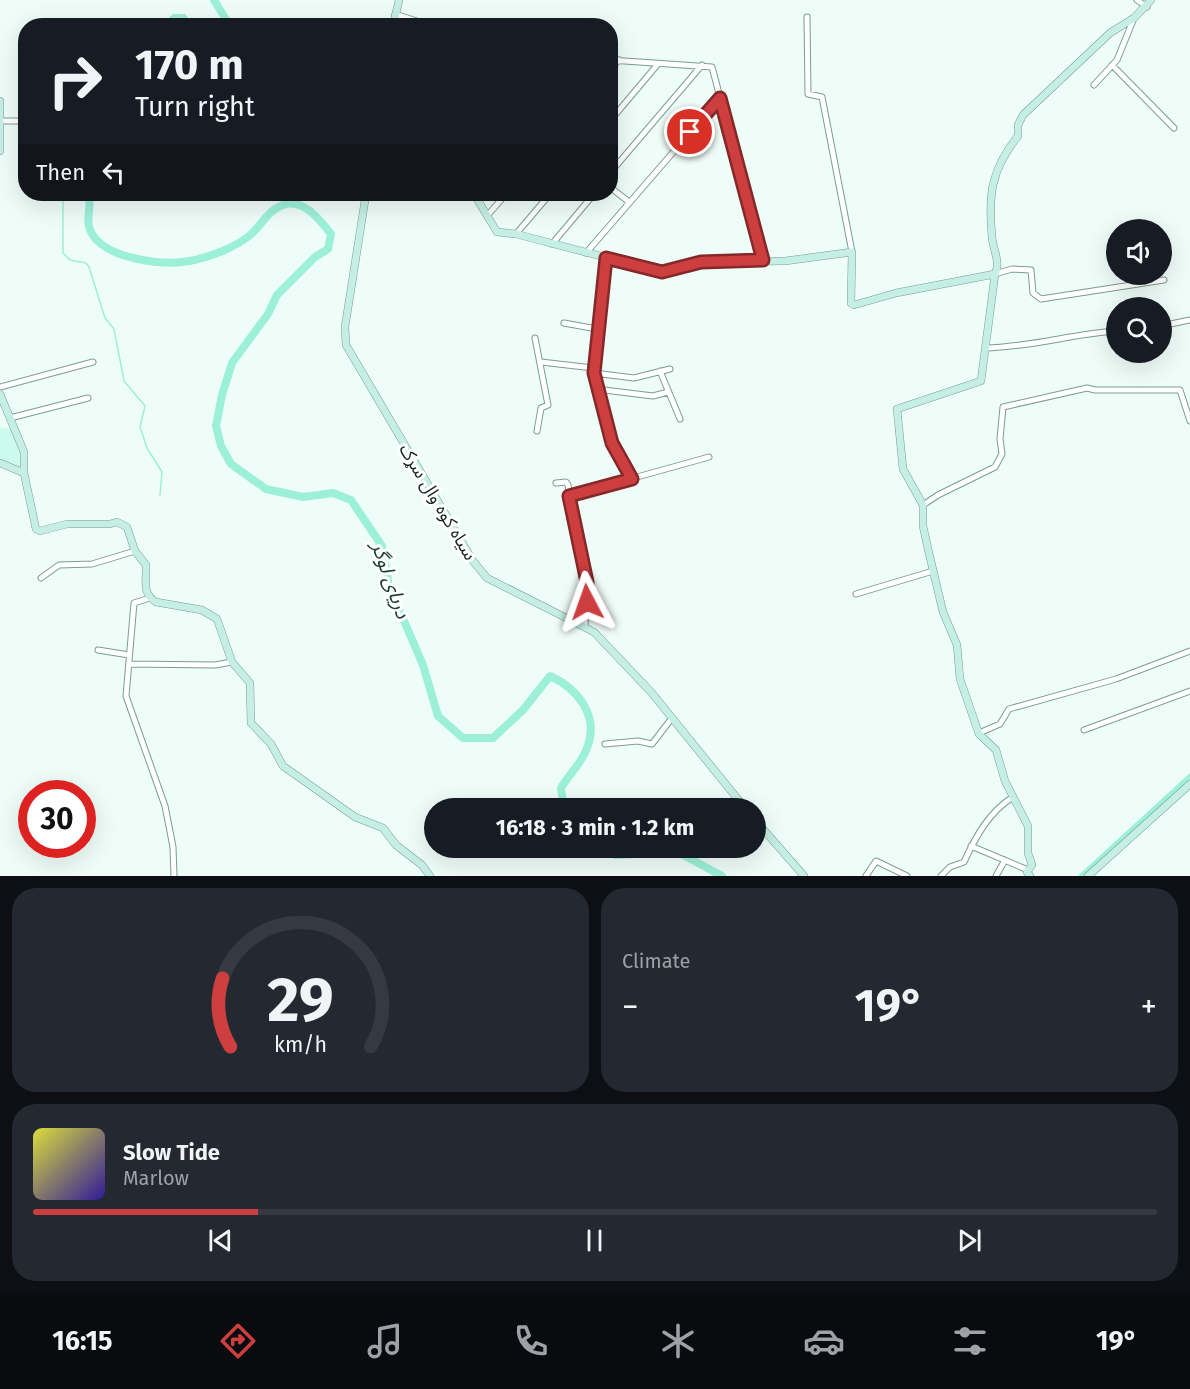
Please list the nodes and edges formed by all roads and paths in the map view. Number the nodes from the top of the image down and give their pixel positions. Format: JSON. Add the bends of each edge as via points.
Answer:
{"nodes":[{"id":1,"x":399,"y":0,"type":"edge"},
{"id":2,"x":1137,"y":0,"type":"edge"},
{"id":3,"x":1149,"y":3,"type":"edge"},
{"id":4,"x":395,"y":14,"type":"junction"},
{"id":5,"x":807,"y":17,"type":"dead end"},
{"id":6,"x":394,"y":18,"type":"edge"},
{"id":7,"x":407,"y":18,"type":"edge"},
{"id":8,"x":1134,"y":18,"type":"junction"},
{"id":9,"x":619,"y":60,"type":"edge"},
{"id":10,"x":658,"y":64,"type":"junction"},
{"id":11,"x":702,"y":65,"type":"junction"},
{"id":12,"x":1112,"y":65,"type":"junction"},
{"id":13,"x":1094,"y":85,"type":"dead end"},
{"id":14,"x":720,"y":98,"type":"junction"},
{"id":15,"x":0,"y":101,"type":"edge"},
{"id":16,"x":618,"y":112,"type":"edge"},
{"id":17,"x":18,"y":121,"type":"edge"},
{"id":18,"x":0,"y":122,"type":"edge"},
{"id":19,"x":1174,"y":128,"type":"dead end"},
{"id":20,"x":0,"y":152,"type":"edge"},
{"id":21,"x":618,"y":165,"type":"edge"},
{"id":22,"x":618,"y":193,"type":"edge"},
{"id":23,"x":365,"y":201,"type":"edge"},
{"id":24,"x":478,"y":201,"type":"edge"},
{"id":25,"x":500,"y":201,"type":"edge"},
{"id":26,"x":544,"y":201,"type":"edge"},
{"id":27,"x":588,"y":201,"type":"edge"},
{"id":28,"x":629,"y":202,"type":"junction"},
{"id":29,"x":488,"y":216,"type":"junction"},
{"id":30,"x":516,"y":234,"type":"junction"},
{"id":31,"x":552,"y":244,"type":"junction"},
{"id":32,"x":852,"y":252,"type":"junction"},
{"id":33,"x":586,"y":254,"type":"junction"},
{"id":34,"x":606,"y":258,"type":"junction"},
{"id":35,"x":763,"y":260,"type":"junction"},
{"id":36,"x":995,"y":274,"type":"junction"},
{"id":37,"x":1132,"y":285,"type":"edge"},
{"id":38,"x":1190,"y":320,"type":"edge"},
{"id":39,"x":564,"y":323,"type":"dead end"},
{"id":40,"x":1172,"y":324,"type":"edge"},
{"id":41,"x":597,"y":329,"type":"junction"},
{"id":42,"x":1106,"y":332,"type":"edge"},
{"id":43,"x":535,"y":338,"type":"dead end"},
{"id":44,"x":986,"y":348,"type":"junction"},
{"id":45,"x":93,"y":362,"type":"dead end"},
{"id":46,"x":541,"y":362,"type":"junction"},
{"id":47,"x":670,"y":369,"type":"dead end"},
{"id":48,"x":593,"y":370,"type":"junction"},
{"id":49,"x":660,"y":372,"type":"junction"},
{"id":50,"x":0,"y":387,"type":"edge"},
{"id":51,"x":596,"y":389,"type":"junction"},
{"id":52,"x":668,"y":392,"type":"junction"},
{"id":53,"x":0,"y":394,"type":"edge"},
{"id":54,"x":88,"y":398,"type":"dead end"},
{"id":55,"x":10,"y":418,"type":"junction"},
{"id":56,"x":680,"y":418,"type":"dead end"},
{"id":57,"x":1190,"y":421,"type":"edge"},
{"id":58,"x":537,"y":431,"type":"dead end"},
{"id":59,"x":709,"y":457,"type":"dead end"},
{"id":60,"x":0,"y":463,"type":"edge"},
{"id":61,"x":24,"y":472,"type":"junction"},
{"id":62,"x":632,"y":479,"type":"junction"},
{"id":63,"x":556,"y":483,"type":"dead end"},
{"id":64,"x":569,"y":496,"type":"junction"},
{"id":65,"x":923,"y":505,"type":"junction"},
{"id":66,"x":135,"y":551,"type":"junction"},
{"id":67,"x":933,"y":571,"type":"junction"},
{"id":68,"x":41,"y":578,"type":"dead end"},
{"id":69,"x":856,"y":594,"type":"dead end"},
{"id":70,"x":150,"y":598,"type":"junction"},
{"id":71,"x":585,"y":626,"type":"junction"},
{"id":72,"x":98,"y":650,"type":"dead end"},
{"id":73,"x":1190,"y":651,"type":"edge"},
{"id":74,"x":129,"y":655,"type":"junction"},
{"id":75,"x":232,"y":662,"type":"junction"},
{"id":76,"x":131,"y":664,"type":"junction"},
{"id":77,"x":1190,"y":692,"type":"edge"},
{"id":78,"x":672,"y":718,"type":"junction"},
{"id":79,"x":1084,"y":730,"type":"dead end"},
{"id":80,"x":979,"y":733,"type":"junction"},
{"id":81,"x":605,"y":744,"type":"dead end"},
{"id":82,"x":1190,"y":784,"type":"edge"},
{"id":83,"x":1013,"y":797,"type":"junction"},
{"id":84,"x":737,"y":798,"type":"edge"},
{"id":85,"x":766,"y":832,"type":"edge"},
{"id":86,"x":971,"y":846,"type":"junction"},
{"id":87,"x":1005,"y":860,"type":"junction"},
{"id":88,"x":1029,"y":873,"type":"edge"},
{"id":89,"x":174,"y":876,"type":"edge"},
{"id":90,"x":430,"y":876,"type":"edge"},
{"id":91,"x":804,"y":876,"type":"edge"},
{"id":92,"x":866,"y":876,"type":"edge"},
{"id":93,"x":908,"y":876,"type":"edge"},
{"id":94,"x":941,"y":876,"type":"edge"},
{"id":95,"x":996,"y":876,"type":"edge"},
{"id":96,"x":1088,"y":876,"type":"edge"}],
"edges":[{"from":1,"to":4,"type":"street"},
{"from":2,"to":3,"type":"street"},
{"from":3,"to":8,"type":"street"},
{"from":4,"to":6,"type":"street"},
{"from":4,"to":7,"type":"street"},
{"from":5,"to":32,"type":"street","via":[[808,94],[822,97]]},
{"from":8,"to":12,"type":"street","via":[[1132,30]]},
{"from":8,"to":36,"type":"street","via":[[1110,33],[1023,115],[1018,136],[990,187],[992,239],[999,266]]},
{"from":9,"to":10,"type":"street"},
{"from":10,"to":11,"type":"street"},
{"from":10,"to":16,"type":"street"},
{"from":11,"to":14,"type":"street","via":[[712,67]]},
{"from":11,"to":21,"type":"street"},
{"from":12,"to":13,"type":"street"},
{"from":12,"to":19,"type":"street"},
{"from":14,"to":28,"type":"street"},
{"from":14,"to":35,"type":"street"},
{"from":15,"to":18,"type":"street"},
{"from":17,"to":18,"type":"street"},
{"from":18,"to":20,"type":"street"},
{"from":22,"to":28,"type":"street"},
{"from":23,"to":71,"type":"street","name":"سیاه کوه وال سړک","via":[[345,327],[346,345],[479,570],[487,578]]},
{"from":24,"to":29,"type":"street"},
{"from":25,"to":29,"type":"street"},
{"from":26,"to":30,"type":"street"},
{"from":27,"to":31,"type":"street"},
{"from":28,"to":33,"type":"street"},
{"from":29,"to":30,"type":"street","via":[[497,232]]},
{"from":30,"to":31,"type":"street"},
{"from":31,"to":33,"type":"street"},
{"from":32,"to":35,"type":"street"},
{"from":32,"to":36,"type":"street","via":[[854,305]]},
{"from":33,"to":34,"type":"street"},
{"from":34,"to":35,"type":"street","via":[[662,272],[701,262]]},
{"from":34,"to":41,"type":"street"},
{"from":36,"to":37,"type":"street","via":[[1012,269],[1031,270],[1033,293],[1041,299]]},
{"from":36,"to":44,"type":"street"},
{"from":38,"to":40,"type":"street"},
{"from":39,"to":41,"type":"street"},
{"from":41,"to":48,"type":"street"},
{"from":42,"to":44,"type":"street","via":[[1032,346]]},
{"from":43,"to":46,"type":"street"},
{"from":44,"to":65,"type":"street","via":[[981,381],[897,409],[903,469]]},
{"from":45,"to":50,"type":"street"},
{"from":46,"to":48,"type":"street"},
{"from":46,"to":58,"type":"street","via":[[548,405],[541,408]]},
{"from":47,"to":49,"type":"street"},
{"from":48,"to":49,"type":"street","via":[[634,378]]},
{"from":48,"to":51,"type":"street"},
{"from":49,"to":52,"type":"street"},
{"from":51,"to":52,"type":"street","via":[[653,396]]},
{"from":51,"to":62,"type":"street","via":[[612,443]]},
{"from":52,"to":56,"type":"street"},
{"from":53,"to":55,"type":"street"},
{"from":54,"to":55,"type":"street"},
{"from":55,"to":61,"type":"street","via":[[24,452]]},
{"from":57,"to":65,"type":"street","via":[[1180,390],[1087,388],[1003,407],[1002,454],[995,467]]},
{"from":59,"to":62,"type":"street"},
{"from":60,"to":61,"type":"street"},
{"from":61,"to":66,"type":"street","via":[[38,531],[67,524],[117,522],[130,530]]},
{"from":62,"to":64,"type":"street"},
{"from":63,"to":64,"type":"street","via":[[566,482]]},
{"from":64,"to":71,"type":"street","via":[[587,582]]},
{"from":65,"to":67,"type":"street","via":[[923,526]]},
{"from":66,"to":68,"type":"street","via":[[92,564],[59,565]]},
{"from":66,"to":70,"type":"street","via":[[147,565],[146,593]]},
{"from":67,"to":69,"type":"street"},
{"from":67,"to":80,"type":"street","via":[[943,612],[957,645],[960,679]]},
{"from":70,"to":74,"type":"street","via":[[134,603]]},
{"from":70,"to":75,"type":"street","via":[[214,616]]},
{"from":71,"to":78,"type":"street","name":"سیاه کوه وال سړک","via":[[604,641]]},
{"from":72,"to":74,"type":"street"},
{"from":73,"to":80,"type":"street","via":[[1116,679],[1009,709],[1000,724]]},
{"from":74,"to":76,"type":"street"},
{"from":75,"to":76,"type":"street"},
{"from":75,"to":90,"type":"street","via":[[250,683],[251,723],[271,744],[283,766],[355,818],[383,828]]},
{"from":76,"to":89,"type":"street","via":[[126,696],[165,806]]},
{"from":77,"to":79,"type":"street"},
{"from":78,"to":81,"type":"street","via":[[652,744]]},
{"from":78,"to":84,"type":"street","name":"سیاه کوه وال سړک"},
{"from":80,"to":83,"type":"street","via":[[996,750]]},
{"from":82,"to":96,"type":"street"},
{"from":83,"to":86,"type":"street","via":[[995,808]]},
{"from":83,"to":88,"type":"street","via":[[1028,826],[1032,865]]},
{"from":85,"to":91,"type":"street"},
{"from":86,"to":87,"type":"street"},
{"from":86,"to":94,"type":"street","via":[[964,861]]},
{"from":87,"to":88,"type":"street"},
{"from":87,"to":95,"type":"street"},
{"from":92,"to":93,"type":"street","via":[[876,861]]}]}
